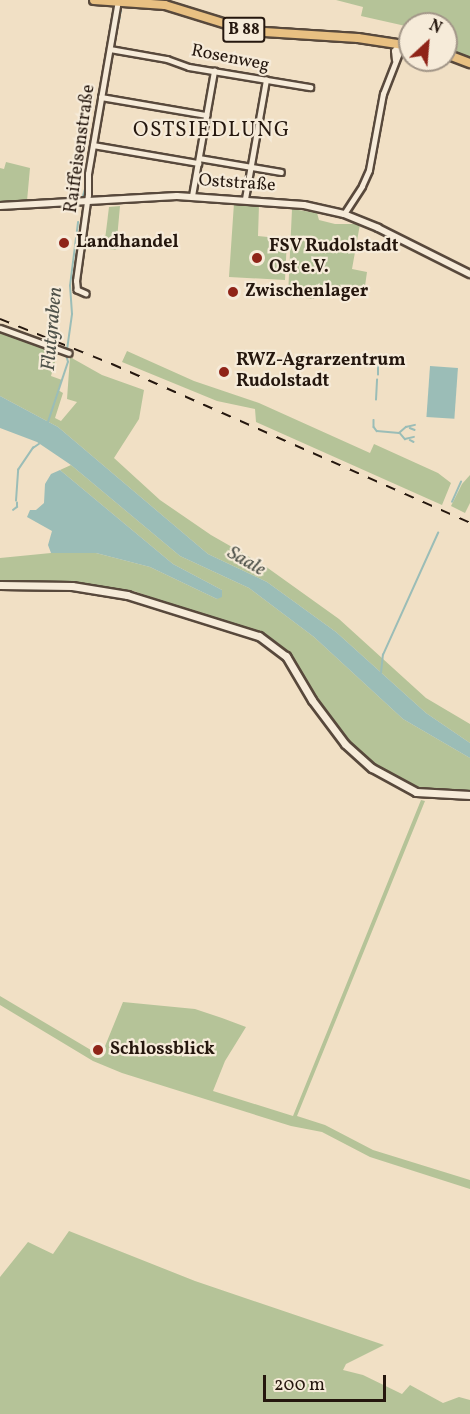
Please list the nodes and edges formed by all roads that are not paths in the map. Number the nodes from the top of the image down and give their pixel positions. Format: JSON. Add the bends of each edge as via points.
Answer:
{"nodes":[{"id":1,"x":94,"y":0,"type":"edge"},
{"id":2,"x":118,"y":1,"type":"edge"},
{"id":3,"x":147,"y":2,"type":"edge"},
{"id":4,"x":166,"y":3,"type":"edge"},
{"id":5,"x":379,"y":40,"type":"junction"},
{"id":6,"x":398,"y":44,"type":"edge"},
{"id":7,"x":398,"y":46,"type":"edge"},
{"id":8,"x":110,"y":49,"type":"junction"},
{"id":9,"x":398,"y":49,"type":"edge"},
{"id":10,"x":394,"y":53,"type":"junction"},
{"id":11,"x":395,"y":63,"type":"junction"},
{"id":12,"x":214,"y":71,"type":"junction"},
{"id":13,"x":266,"y":80,"type":"junction"},
{"id":14,"x":309,"y":87,"type":"dead end"},
{"id":15,"x":101,"y":97,"type":"junction"},
{"id":16,"x":206,"y":115,"type":"junction"},
{"id":17,"x":93,"y":145,"type":"junction"},
{"id":18,"x":199,"y":160,"type":"junction"},
{"id":19,"x":250,"y":167,"type":"junction"},
{"id":20,"x":281,"y":172,"type":"dead end"},
{"id":21,"x":192,"y":196,"type":"junction"},
{"id":22,"x":245,"y":199,"type":"junction"},
{"id":23,"x":87,"y":203,"type":"junction"},
{"id":24,"x":0,"y":206,"type":"edge"},
{"id":25,"x":344,"y":214,"type":"junction"},
{"id":26,"x":470,"y":274,"type":"edge"},
{"id":27,"x":86,"y":294,"type":"dead end"},
{"id":28,"x":0,"y":328,"type":"edge"},
{"id":29,"x":67,"y":352,"type":"dead end"},
{"id":30,"x":0,"y":585,"type":"edge"},
{"id":31,"x":470,"y":795,"type":"edge"}],
"edges":[{"from":1,"to":2,"type":"main road","number":"B 88"},
{"from":2,"to":3,"type":"main road","number":"B 88"},
{"from":2,"to":8,"type":"street","name":"Raiffeisenstraße"},
{"from":3,"to":4,"type":"main road","number":"B 88"},
{"from":4,"to":5,"type":"main road","number":"B 88","via":[[249,31]]},
{"from":5,"to":6,"type":"main road","number":"B 88"},
{"from":5,"to":10,"type":"street"},
{"from":7,"to":10,"type":"street"},
{"from":8,"to":12,"type":"street","name":"Rosenweg"},
{"from":8,"to":15,"type":"street","name":"Raiffeisenstraße"},
{"from":9,"to":11,"type":"street"},
{"from":10,"to":11,"type":"street"},
{"from":11,"to":25,"type":"street","via":[[383,94],[369,170]]},
{"from":12,"to":13,"type":"street","name":"Rosenweg"},
{"from":12,"to":16,"type":"street"},
{"from":13,"to":14,"type":"street","name":"Rosenweg"},
{"from":13,"to":19,"type":"street"},
{"from":15,"to":16,"type":"street"},
{"from":15,"to":17,"type":"street","name":"Raiffeisenstraße"},
{"from":16,"to":18,"type":"street"},
{"from":17,"to":18,"type":"street"},
{"from":17,"to":23,"type":"street","name":"Raiffeisenstraße"},
{"from":18,"to":19,"type":"street"},
{"from":18,"to":21,"type":"street"},
{"from":19,"to":20,"type":"street"},
{"from":19,"to":22,"type":"street"},
{"from":21,"to":22,"type":"street","name":"Oststraße"},
{"from":21,"to":23,"type":"street","name":"Oststraße"},
{"from":22,"to":25,"type":"street","name":"Oststraße"},
{"from":23,"to":24,"type":"street","name":"Oststraße"},
{"from":23,"to":27,"type":"street","name":"Raiffeisenstraße","via":[[76,281],[77,290]]},
{"from":25,"to":26,"type":"street","name":"Oststraße","via":[[402,238]]},
{"from":28,"to":29,"type":"street"},
{"from":30,"to":31,"type":"main road","via":[[72,586],[127,595],[259,636],[286,656],[312,700],[345,744],[366,764],[416,792]]}]}
